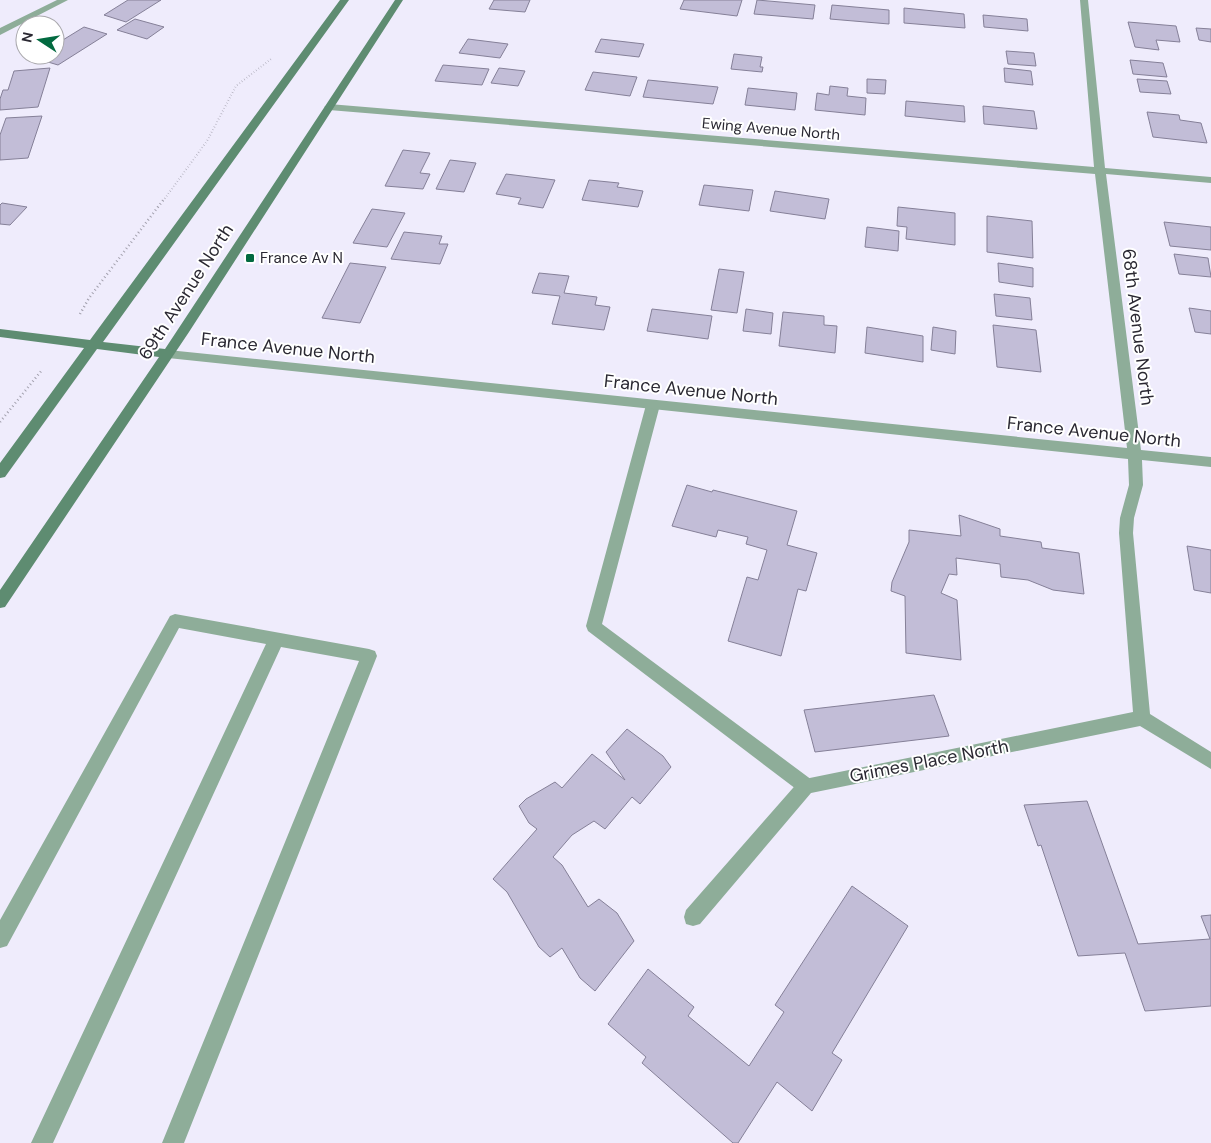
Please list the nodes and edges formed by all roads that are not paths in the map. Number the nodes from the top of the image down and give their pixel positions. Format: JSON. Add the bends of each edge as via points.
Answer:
{"nodes":[{"id":1,"x":64,"y":0,"type":"edge"},
{"id":2,"x":345,"y":0,"type":"edge"},
{"id":3,"x":399,"y":0,"type":"edge"},
{"id":4,"x":1084,"y":0,"type":"edge"},
{"id":5,"x":0,"y":32,"type":"edge"},
{"id":6,"x":329,"y":107,"type":"junction"},
{"id":7,"x":1100,"y":172,"type":"junction"},
{"id":8,"x":1211,"y":180,"type":"edge"},
{"id":9,"x":0,"y":333,"type":"edge"},
{"id":10,"x":93,"y":346,"type":"junction"},
{"id":11,"x":168,"y":354,"type":"junction"},
{"id":12,"x":653,"y":405,"type":"junction"},
{"id":13,"x":1135,"y":455,"type":"junction"},
{"id":14,"x":1211,"y":462,"type":"edge"},
{"id":15,"x":0,"y":473,"type":"edge"},
{"id":16,"x":0,"y":602,"type":"edge"},
{"id":17,"x":276,"y":640,"type":"junction"},
{"id":18,"x":1142,"y":718,"type":"junction"},
{"id":19,"x":1211,"y":761,"type":"edge"},
{"id":20,"x":806,"y":786,"type":"junction"},
{"id":21,"x":693,"y":917,"type":"dead end"},
{"id":22,"x":0,"y":939,"type":"edge"},
{"id":23,"x":42,"y":1143,"type":"edge"},
{"id":24,"x":173,"y":1143,"type":"edge"}],
"edges":[{"from":1,"to":5,"type":"street"},
{"from":2,"to":10,"type":"street"},
{"from":3,"to":6,"type":"street","name":"69th Avenue North"},
{"from":4,"to":7,"type":"street","name":"68th Avenue North"},
{"from":6,"to":7,"type":"street","name":"Ewing Avenue North"},
{"from":6,"to":11,"type":"street","name":"69th Avenue North"},
{"from":7,"to":8,"type":"street","name":"Ewing Avenue North"},
{"from":7,"to":13,"type":"street","name":"68th Avenue North"},
{"from":9,"to":10,"type":"street"},
{"from":10,"to":11,"type":"street"},
{"from":10,"to":15,"type":"street"},
{"from":11,"to":12,"type":"street","name":"France Avenue North"},
{"from":11,"to":16,"type":"street","name":"69th Avenue North"},
{"from":12,"to":13,"type":"street","name":"France Avenue North"},
{"from":12,"to":20,"type":"street","via":[[594,626]]},
{"from":13,"to":14,"type":"street","name":"France Avenue North"},
{"from":13,"to":18,"type":"street","name":"68th Avenue North","via":[[1136,485],[1126,533]]},
{"from":17,"to":22,"type":"street","via":[[175,621]]},
{"from":17,"to":23,"type":"street"},
{"from":17,"to":24,"type":"street","via":[[369,656]]},
{"from":18,"to":19,"type":"street"},
{"from":18,"to":20,"type":"street","name":"Grimes Place North"},
{"from":20,"to":21,"type":"street"}]}
